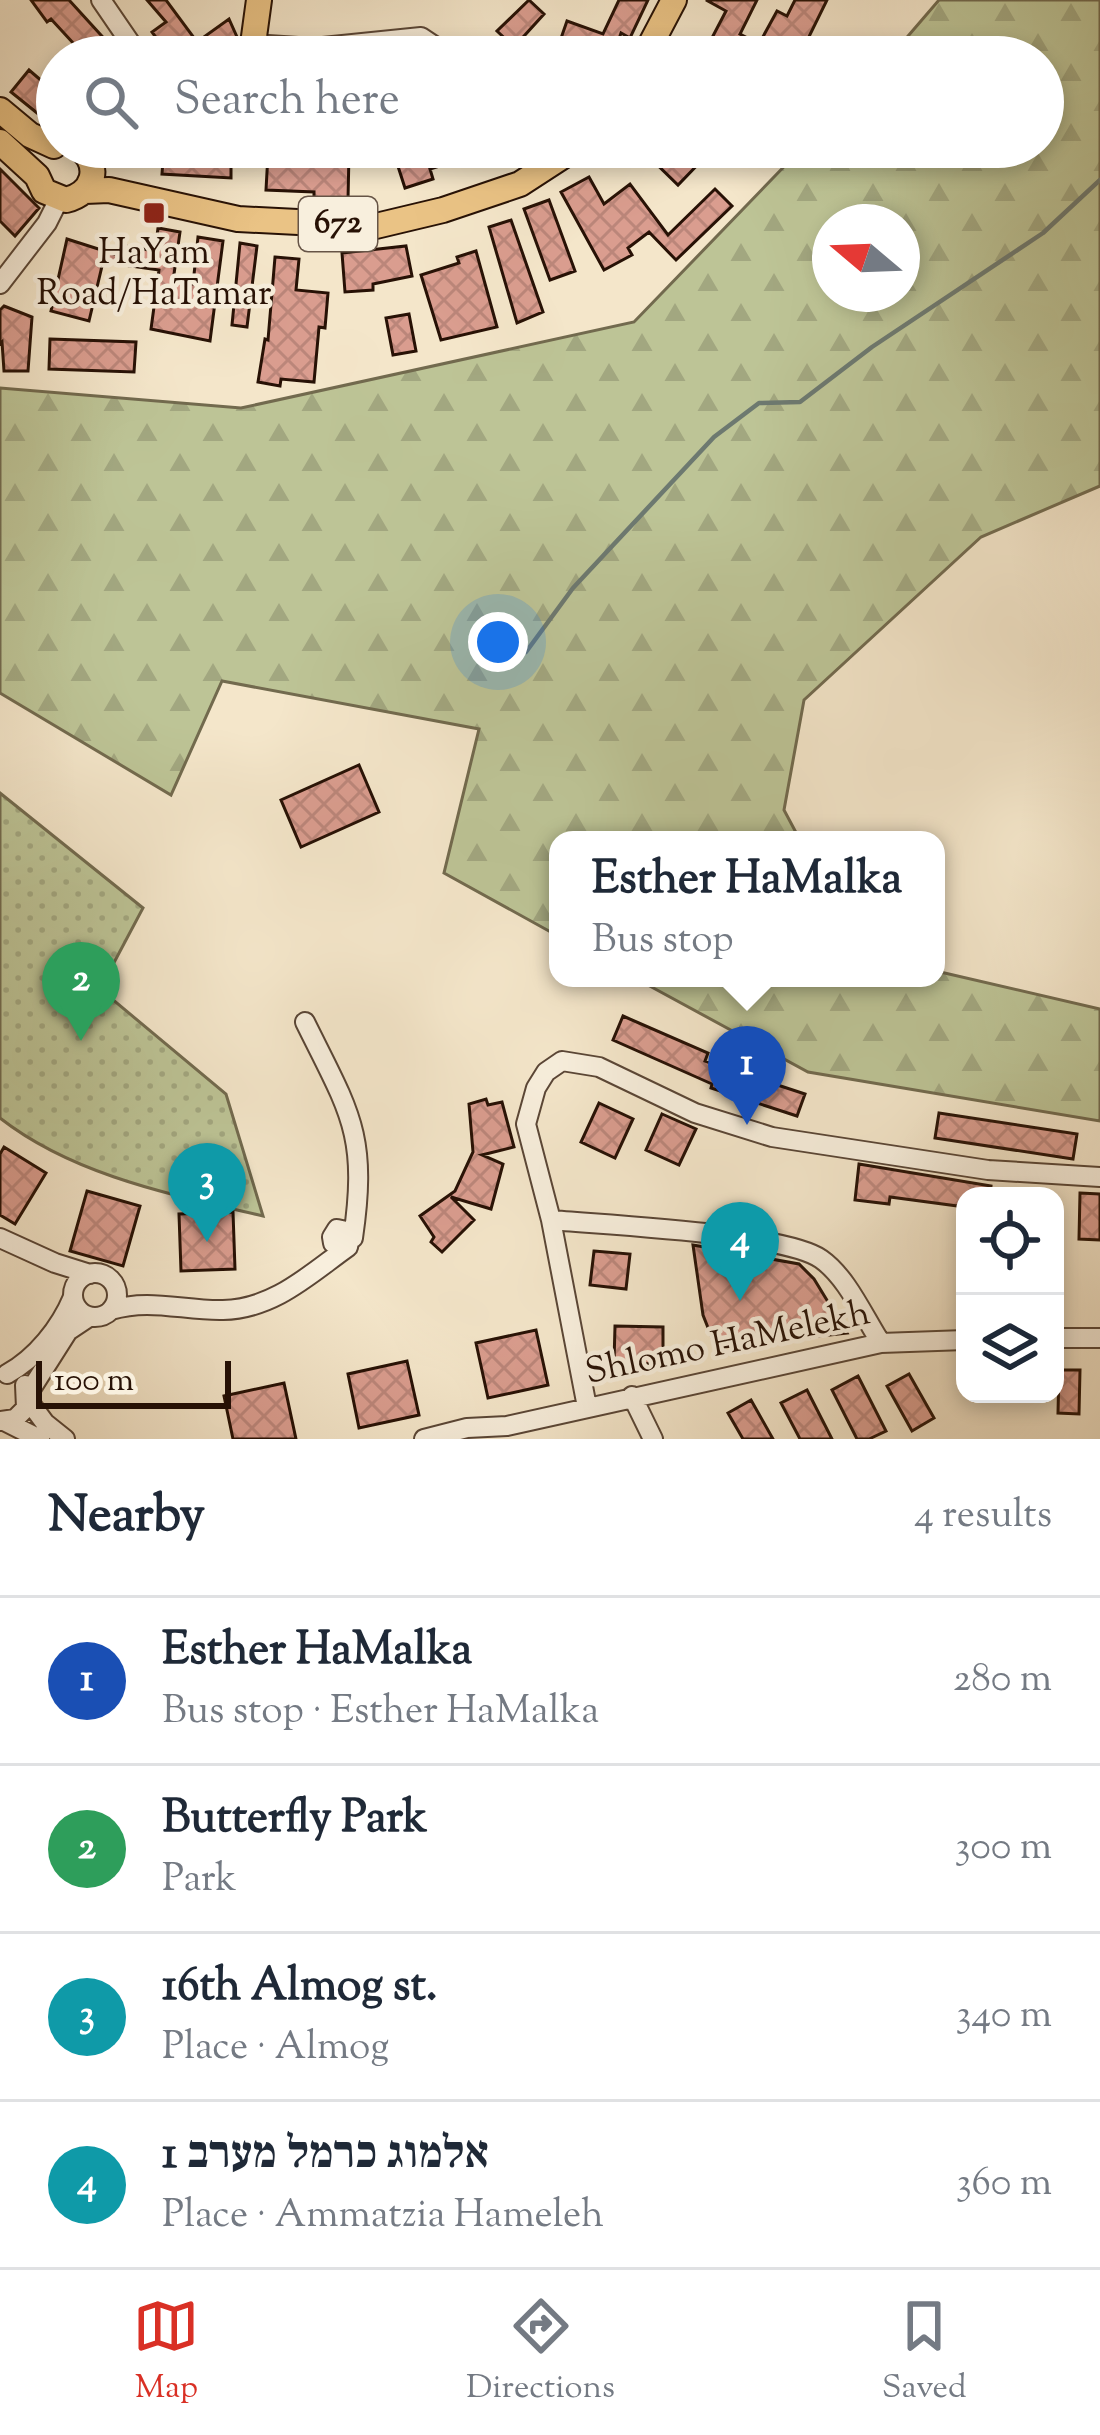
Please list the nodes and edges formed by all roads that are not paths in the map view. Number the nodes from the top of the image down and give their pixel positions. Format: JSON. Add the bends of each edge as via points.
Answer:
{"nodes":[{"id":1,"x":101,"y":0,"type":"edge"},
{"id":2,"x":260,"y":0,"type":"edge"},
{"id":3,"x":674,"y":0,"type":"edge"},
{"id":4,"x":126,"y":36,"type":"edge"},
{"id":5,"x":251,"y":36,"type":"edge"},
{"id":6,"x":655,"y":36,"type":"edge"},
{"id":7,"x":0,"y":110,"type":"edge"},
{"id":8,"x":36,"y":137,"type":"edge"},
{"id":9,"x":0,"y":142,"type":"edge"},
{"id":10,"x":38,"y":168,"type":"edge"},
{"id":11,"x":91,"y":168,"type":"edge"},
{"id":12,"x":545,"y":168,"type":"edge"},
{"id":13,"x":37,"y":176,"type":"junction"},
{"id":14,"x":85,"y":191,"type":"junction"},
{"id":15,"x":58,"y":199,"type":"junction"},
{"id":16,"x":0,"y":284,"type":"edge"},
{"id":17,"x":305,"y":1022,"type":"dead end"},
{"id":18,"x":1100,"y":1178,"type":"edge"},
{"id":19,"x":551,"y":1220,"type":"junction"},
{"id":20,"x":0,"y":1238,"type":"edge"},
{"id":21,"x":55,"y":1263,"type":"junction"},
{"id":22,"x":90,"y":1274,"type":"junction"},
{"id":23,"x":113,"y":1283,"type":"junction"},
{"id":24,"x":73,"y":1295,"type":"junction"},
{"id":25,"x":152,"y":1303,"type":"junction"},
{"id":26,"x":111,"y":1310,"type":"junction"},
{"id":27,"x":89,"y":1317,"type":"junction"},
{"id":28,"x":1064,"y":1338,"type":"edge"},
{"id":29,"x":1100,"y":1338,"type":"edge"},
{"id":30,"x":956,"y":1340,"type":"edge"},
{"id":31,"x":881,"y":1342,"type":"junction"},
{"id":32,"x":3,"y":1374,"type":"edge"},
{"id":33,"x":632,"y":1396,"type":"junction"},
{"id":34,"x":28,"y":1397,"type":"junction"},
{"id":35,"x":587,"y":1407,"type":"junction"},
{"id":36,"x":3,"y":1421,"type":"edge"},
{"id":37,"x":507,"y":1426,"type":"junction"},
{"id":38,"x":40,"y":1439,"type":"edge"},
{"id":39,"x":65,"y":1439,"type":"edge"},
{"id":40,"x":424,"y":1439,"type":"edge"},
{"id":41,"x":477,"y":1439,"type":"edge"},
{"id":42,"x":653,"y":1439,"type":"edge"}],
"edges":[{"from":1,"to":4,"type":"street"},
{"from":2,"to":5,"type":"main road"},
{"from":3,"to":6,"type":"main road"},
{"from":7,"to":8,"type":"main road"},
{"from":9,"to":13,"type":"main road"},
{"from":10,"to":13,"type":"main road"},
{"from":11,"to":14,"type":"main road"},
{"from":12,"to":14,"type":"main road","number":"672","via":[[520,184],[376,226],[238,219]]},
{"from":13,"to":15,"type":"main road"},
{"from":14,"to":15,"type":"main road","number":"672"},
{"from":15,"to":16,"type":"street"},
{"from":17,"to":25,"type":"street","via":[[353,1121],[360,1161],[342,1238],[313,1273],[249,1307]]},
{"from":18,"to":19,"type":"street","via":[[988,1171],[772,1137],[695,1113],[599,1067],[562,1061],[536,1088],[526,1124]]},
{"from":19,"to":31,"type":"street","via":[[805,1250],[838,1276]]},
{"from":19,"to":35,"type":"street"},
{"from":20,"to":21,"type":"street"},
{"from":21,"to":22,"type":"street"},
{"from":21,"to":24,"type":"street"},
{"from":22,"to":23,"type":"street"},
{"from":22,"to":24,"type":"street"},
{"from":23,"to":25,"type":"street"},
{"from":23,"to":26,"type":"street"},
{"from":24,"to":27,"type":"street"},
{"from":24,"to":32,"type":"street","via":[[33,1357]]},
{"from":25,"to":26,"type":"street"},
{"from":26,"to":27,"type":"street"},
{"from":27,"to":34,"type":"street","via":[[68,1331]]},
{"from":28,"to":29,"type":"street"},
{"from":30,"to":31,"type":"street","name":"Shlomo HaMelekh"},
{"from":31,"to":33,"type":"street","name":"Shlomo HaMelekh"},
{"from":32,"to":34,"type":"street","via":[[21,1380]]},
{"from":33,"to":35,"type":"street","name":"Shlomo HaMelekh"},
{"from":33,"to":42,"type":"street"},
{"from":34,"to":36,"type":"street","via":[[21,1415]]},
{"from":34,"to":39,"type":"street"},
{"from":35,"to":37,"type":"street","name":"Shlomo HaMelekh"},
{"from":36,"to":38,"type":"street"},
{"from":37,"to":40,"type":"street","name":"Shlomo HaMelekh"},
{"from":37,"to":41,"type":"street","name":"Shlomo HaMelekh"}]}
